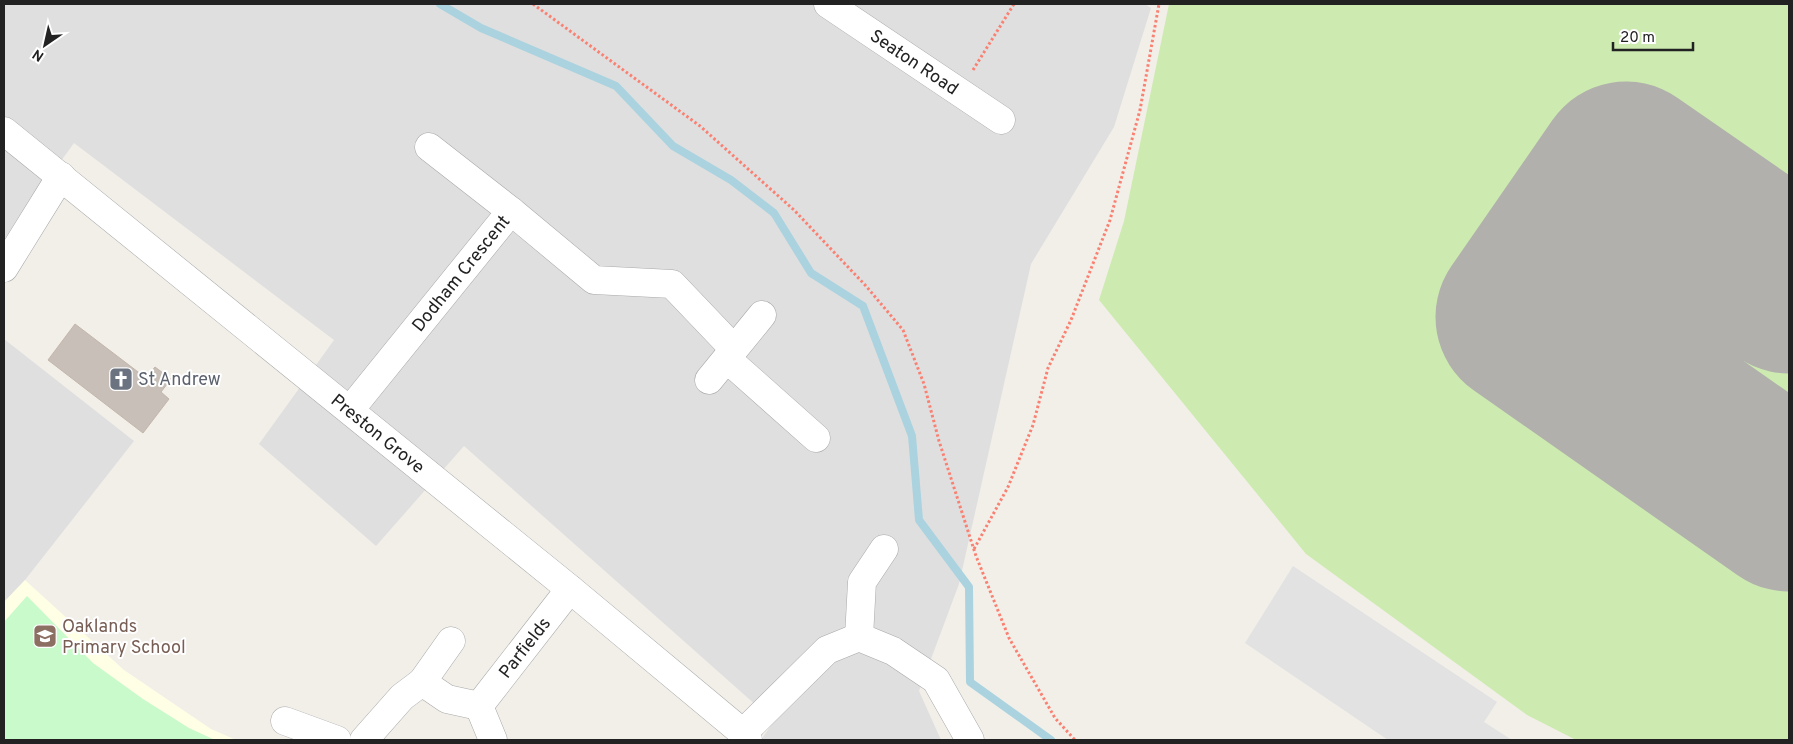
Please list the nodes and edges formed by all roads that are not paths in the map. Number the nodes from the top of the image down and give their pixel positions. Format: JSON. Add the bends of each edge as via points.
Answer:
{"nodes":[{"id":1,"x":828,"y":4,"type":"edge"},
{"id":2,"x":1001,"y":120,"type":"dead end"},
{"id":3,"x":4,"y":132,"type":"edge"},
{"id":4,"x":429,"y":147,"type":"dead end"},
{"id":5,"x":61,"y":176,"type":"junction"},
{"id":6,"x":511,"y":211,"type":"junction"},
{"id":7,"x":4,"y":268,"type":"edge"},
{"id":8,"x":762,"y":315,"type":"dead end"},
{"id":9,"x":730,"y":354,"type":"junction"},
{"id":10,"x":709,"y":380,"type":"dead end"},
{"id":11,"x":350,"y":410,"type":"junction"},
{"id":12,"x":816,"y":438,"type":"dead end"},
{"id":13,"x":884,"y":549,"type":"dead end"},
{"id":14,"x":570,"y":589,"type":"junction"},
{"id":15,"x":859,"y":638,"type":"junction"},
{"id":16,"x":451,"y":641,"type":"dead end"},
{"id":17,"x":422,"y":682,"type":"junction"},
{"id":18,"x":479,"y":706,"type":"junction"},
{"id":19,"x":285,"y":722,"type":"dead end"},
{"id":20,"x":746,"y":737,"type":"edge"},
{"id":21,"x":337,"y":740,"type":"edge"},
{"id":22,"x":364,"y":740,"type":"edge"},
{"id":23,"x":493,"y":740,"type":"edge"},
{"id":24,"x":970,"y":740,"type":"edge"}],
"edges":[{"from":1,"to":2,"type":"street","name":"Seaton Road"},
{"from":3,"to":5,"type":"street","name":"Preston Grove"},
{"from":4,"to":6,"type":"street"},
{"from":5,"to":7,"type":"street"},
{"from":5,"to":11,"type":"street","name":"Preston Grove"},
{"from":6,"to":9,"type":"street","name":"Dodham Crescent","via":[[594,280],[672,284]]},
{"from":6,"to":11,"type":"street","name":"Dodham Crescent"},
{"from":8,"to":9,"type":"street"},
{"from":9,"to":10,"type":"street"},
{"from":9,"to":12,"type":"street","name":"Dodham Crescent"},
{"from":11,"to":14,"type":"street","name":"Preston Grove"},
{"from":13,"to":15,"type":"street","via":[[862,582]]},
{"from":14,"to":18,"type":"street","name":"Parfields"},
{"from":14,"to":20,"type":"street","name":"Preston Grove"},
{"from":15,"to":20,"type":"street","via":[[827,650]]},
{"from":15,"to":24,"type":"street","via":[[893,650],[936,680]]},
{"from":16,"to":17,"type":"street"},
{"from":17,"to":18,"type":"street","via":[[447,699]]},
{"from":17,"to":22,"type":"street","via":[[402,697]]},
{"from":18,"to":23,"type":"street"},
{"from":19,"to":21,"type":"street"}]}
